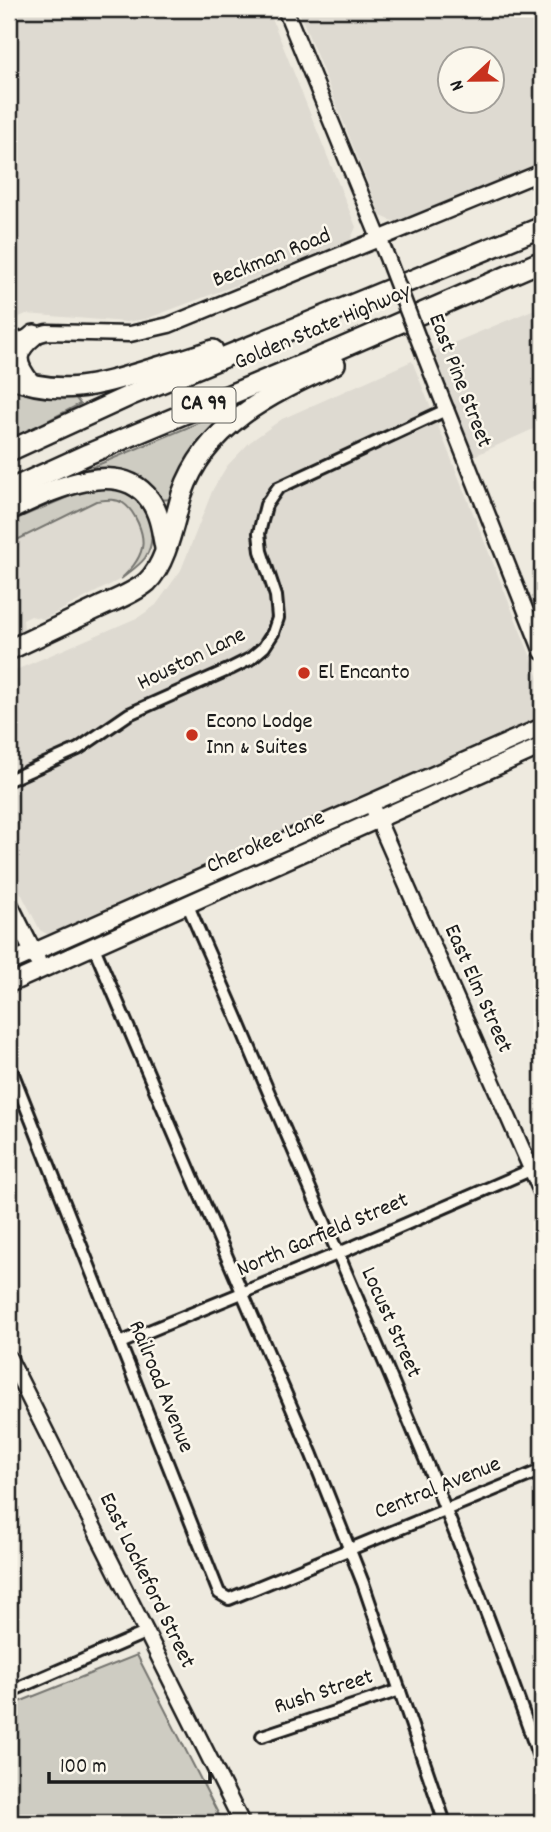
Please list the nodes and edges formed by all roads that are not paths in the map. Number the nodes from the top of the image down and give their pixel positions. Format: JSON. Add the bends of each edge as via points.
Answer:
{"nodes":[{"id":1,"x":285,"y":9,"type":"edge"},
{"id":2,"x":542,"y":172,"type":"edge"},
{"id":3,"x":542,"y":227,"type":"edge"},
{"id":4,"x":379,"y":240,"type":"junction"},
{"id":5,"x":542,"y":261,"type":"edge"},
{"id":6,"x":400,"y":321,"type":"junction"},
{"id":7,"x":305,"y":326,"type":"junction"},
{"id":8,"x":34,"y":335,"type":"junction"},
{"id":9,"x":9,"y":343,"type":"edge"},
{"id":10,"x":9,"y":377,"type":"edge"},
{"id":11,"x":30,"y":383,"type":"junction"},
{"id":12,"x":448,"y":409,"type":"junction"},
{"id":13,"x":9,"y":451,"type":"edge"},
{"id":14,"x":9,"y":490,"type":"edge"},
{"id":15,"x":9,"y":510,"type":"edge"},
{"id":16,"x":165,"y":548,"type":"junction"},
{"id":17,"x":9,"y":650,"type":"edge"},
{"id":18,"x":542,"y":652,"type":"edge"},
{"id":19,"x":542,"y":727,"type":"edge"},
{"id":20,"x":542,"y":746,"type":"edge"},
{"id":21,"x":9,"y":780,"type":"edge"},
{"id":22,"x":370,"y":802,"type":"junction"},
{"id":23,"x":377,"y":819,"type":"junction"},
{"id":24,"x":187,"y":902,"type":"junction"},
{"id":25,"x":9,"y":904,"type":"edge"},
{"id":26,"x":93,"y":945,"type":"junction"},
{"id":27,"x":33,"y":952,"type":"junction"},
{"id":28,"x":9,"y":963,"type":"edge"},
{"id":29,"x":41,"y":969,"type":"junction"},
{"id":30,"x":9,"y":984,"type":"edge"},
{"id":31,"x":9,"y":1064,"type":"edge"},
{"id":32,"x":537,"y":1167,"type":"edge"},
{"id":33,"x":542,"y":1194,"type":"edge"},
{"id":34,"x":337,"y":1254,"type":"junction"},
{"id":35,"x":242,"y":1293,"type":"junction"},
{"id":36,"x":120,"y":1343,"type":"junction"},
{"id":37,"x":9,"y":1359,"type":"edge"},
{"id":38,"x":542,"y":1470,"type":"edge"},
{"id":39,"x":446,"y":1509,"type":"junction"},
{"id":40,"x":349,"y":1548,"type":"junction"},
{"id":41,"x":145,"y":1633,"type":"junction"},
{"id":42,"x":400,"y":1690,"type":"junction"},
{"id":43,"x":9,"y":1692,"type":"edge"},
{"id":44,"x":262,"y":1736,"type":"dead end"},
{"id":45,"x":542,"y":1766,"type":"edge"},
{"id":46,"x":242,"y":1823,"type":"edge"},
{"id":47,"x":445,"y":1823,"type":"edge"}],
"edges":[{"from":1,"to":4,"type":"street","name":"East Pine Street"},
{"from":2,"to":4,"type":"street","name":"Beckman Road"},
{"from":3,"to":7,"type":"highway","name":"Golden State Highway","number":"CA 99"},
{"from":4,"to":8,"type":"street","name":"Beckman Road","via":[[150,331]]},
{"from":4,"to":12,"type":"street","name":"East Pine Street","bridge":true},
{"from":5,"to":6,"type":"highway","name":"Golden State Highway","number":"CA 99"},
{"from":6,"to":14,"type":"highway","name":"Golden State Highway","number":"CA 99"},
{"from":6,"to":16,"type":"highway","via":[[341,362],[279,391],[228,425],[205,452],[184,490]]},
{"from":7,"to":11,"type":"highway","via":[[262,334],[106,383],[75,389]]},
{"from":7,"to":13,"type":"highway","name":"Golden State Highway","number":"CA 99","via":[[130,396]]},
{"from":8,"to":9,"type":"street","name":"Beckman Road"},
{"from":8,"to":11,"type":"highway","via":[[19,350],[17,360]]},
{"from":10,"to":11,"type":"highway"},
{"from":12,"to":18,"type":"street","name":"East Pine Street"},
{"from":12,"to":21,"type":"street","name":"Houston Lane","via":[[278,488],[266,505],[259,533],[278,618],[264,647],[250,659],[129,714],[78,750]]},
{"from":15,"to":16,"type":"highway","via":[[87,480],[127,481],[150,500]]},
{"from":16,"to":17,"type":"highway","via":[[146,582]]},
{"from":19,"to":22,"type":"main road","name":"Cherokee Lane"},
{"from":20,"to":23,"type":"main road","name":"Cherokee Lane"},
{"from":22,"to":23,"type":"street","name":"East Elm Street"},
{"from":22,"to":27,"type":"main road","name":"Cherokee Lane"},
{"from":23,"to":24,"type":"main road","name":"Cherokee Lane"},
{"from":23,"to":32,"type":"street","name":"East Elm Street"},
{"from":24,"to":26,"type":"main road","name":"Cherokee Lane"},
{"from":24,"to":34,"type":"street","name":"Locust Street"},
{"from":25,"to":27,"type":"main road"},
{"from":26,"to":29,"type":"main road","name":"Cherokee Lane"},
{"from":26,"to":35,"type":"street"},
{"from":27,"to":28,"type":"main road","name":"Cherokee Lane"},
{"from":27,"to":29,"type":"main road"},
{"from":29,"to":30,"type":"main road","name":"Cherokee Lane"},
{"from":31,"to":36,"type":"street","name":"Railroad Avenue"},
{"from":32,"to":33,"type":"street","name":"East Elm Street"},
{"from":32,"to":34,"type":"street","name":"North Garfield Street"},
{"from":34,"to":35,"type":"street","name":"North Garfield Street"},
{"from":34,"to":39,"type":"street","name":"Locust Street"},
{"from":35,"to":36,"type":"street","name":"North Garfield Street"},
{"from":35,"to":40,"type":"street"},
{"from":36,"to":40,"type":"street","name":"Railroad Avenue","via":[[219,1593],[229,1599],[248,1593]]},
{"from":37,"to":41,"type":"street","name":"East Lockeford Street"},
{"from":38,"to":39,"type":"street","name":"Central Avenue"},
{"from":39,"to":40,"type":"street","name":"Central Avenue"},
{"from":39,"to":45,"type":"street","name":"Locust Street"},
{"from":40,"to":42,"type":"street"},
{"from":41,"to":43,"type":"street"},
{"from":41,"to":46,"type":"street","name":"East Lockeford Street"},
{"from":42,"to":44,"type":"street","name":"Rush Street"},
{"from":42,"to":47,"type":"street"}]}
